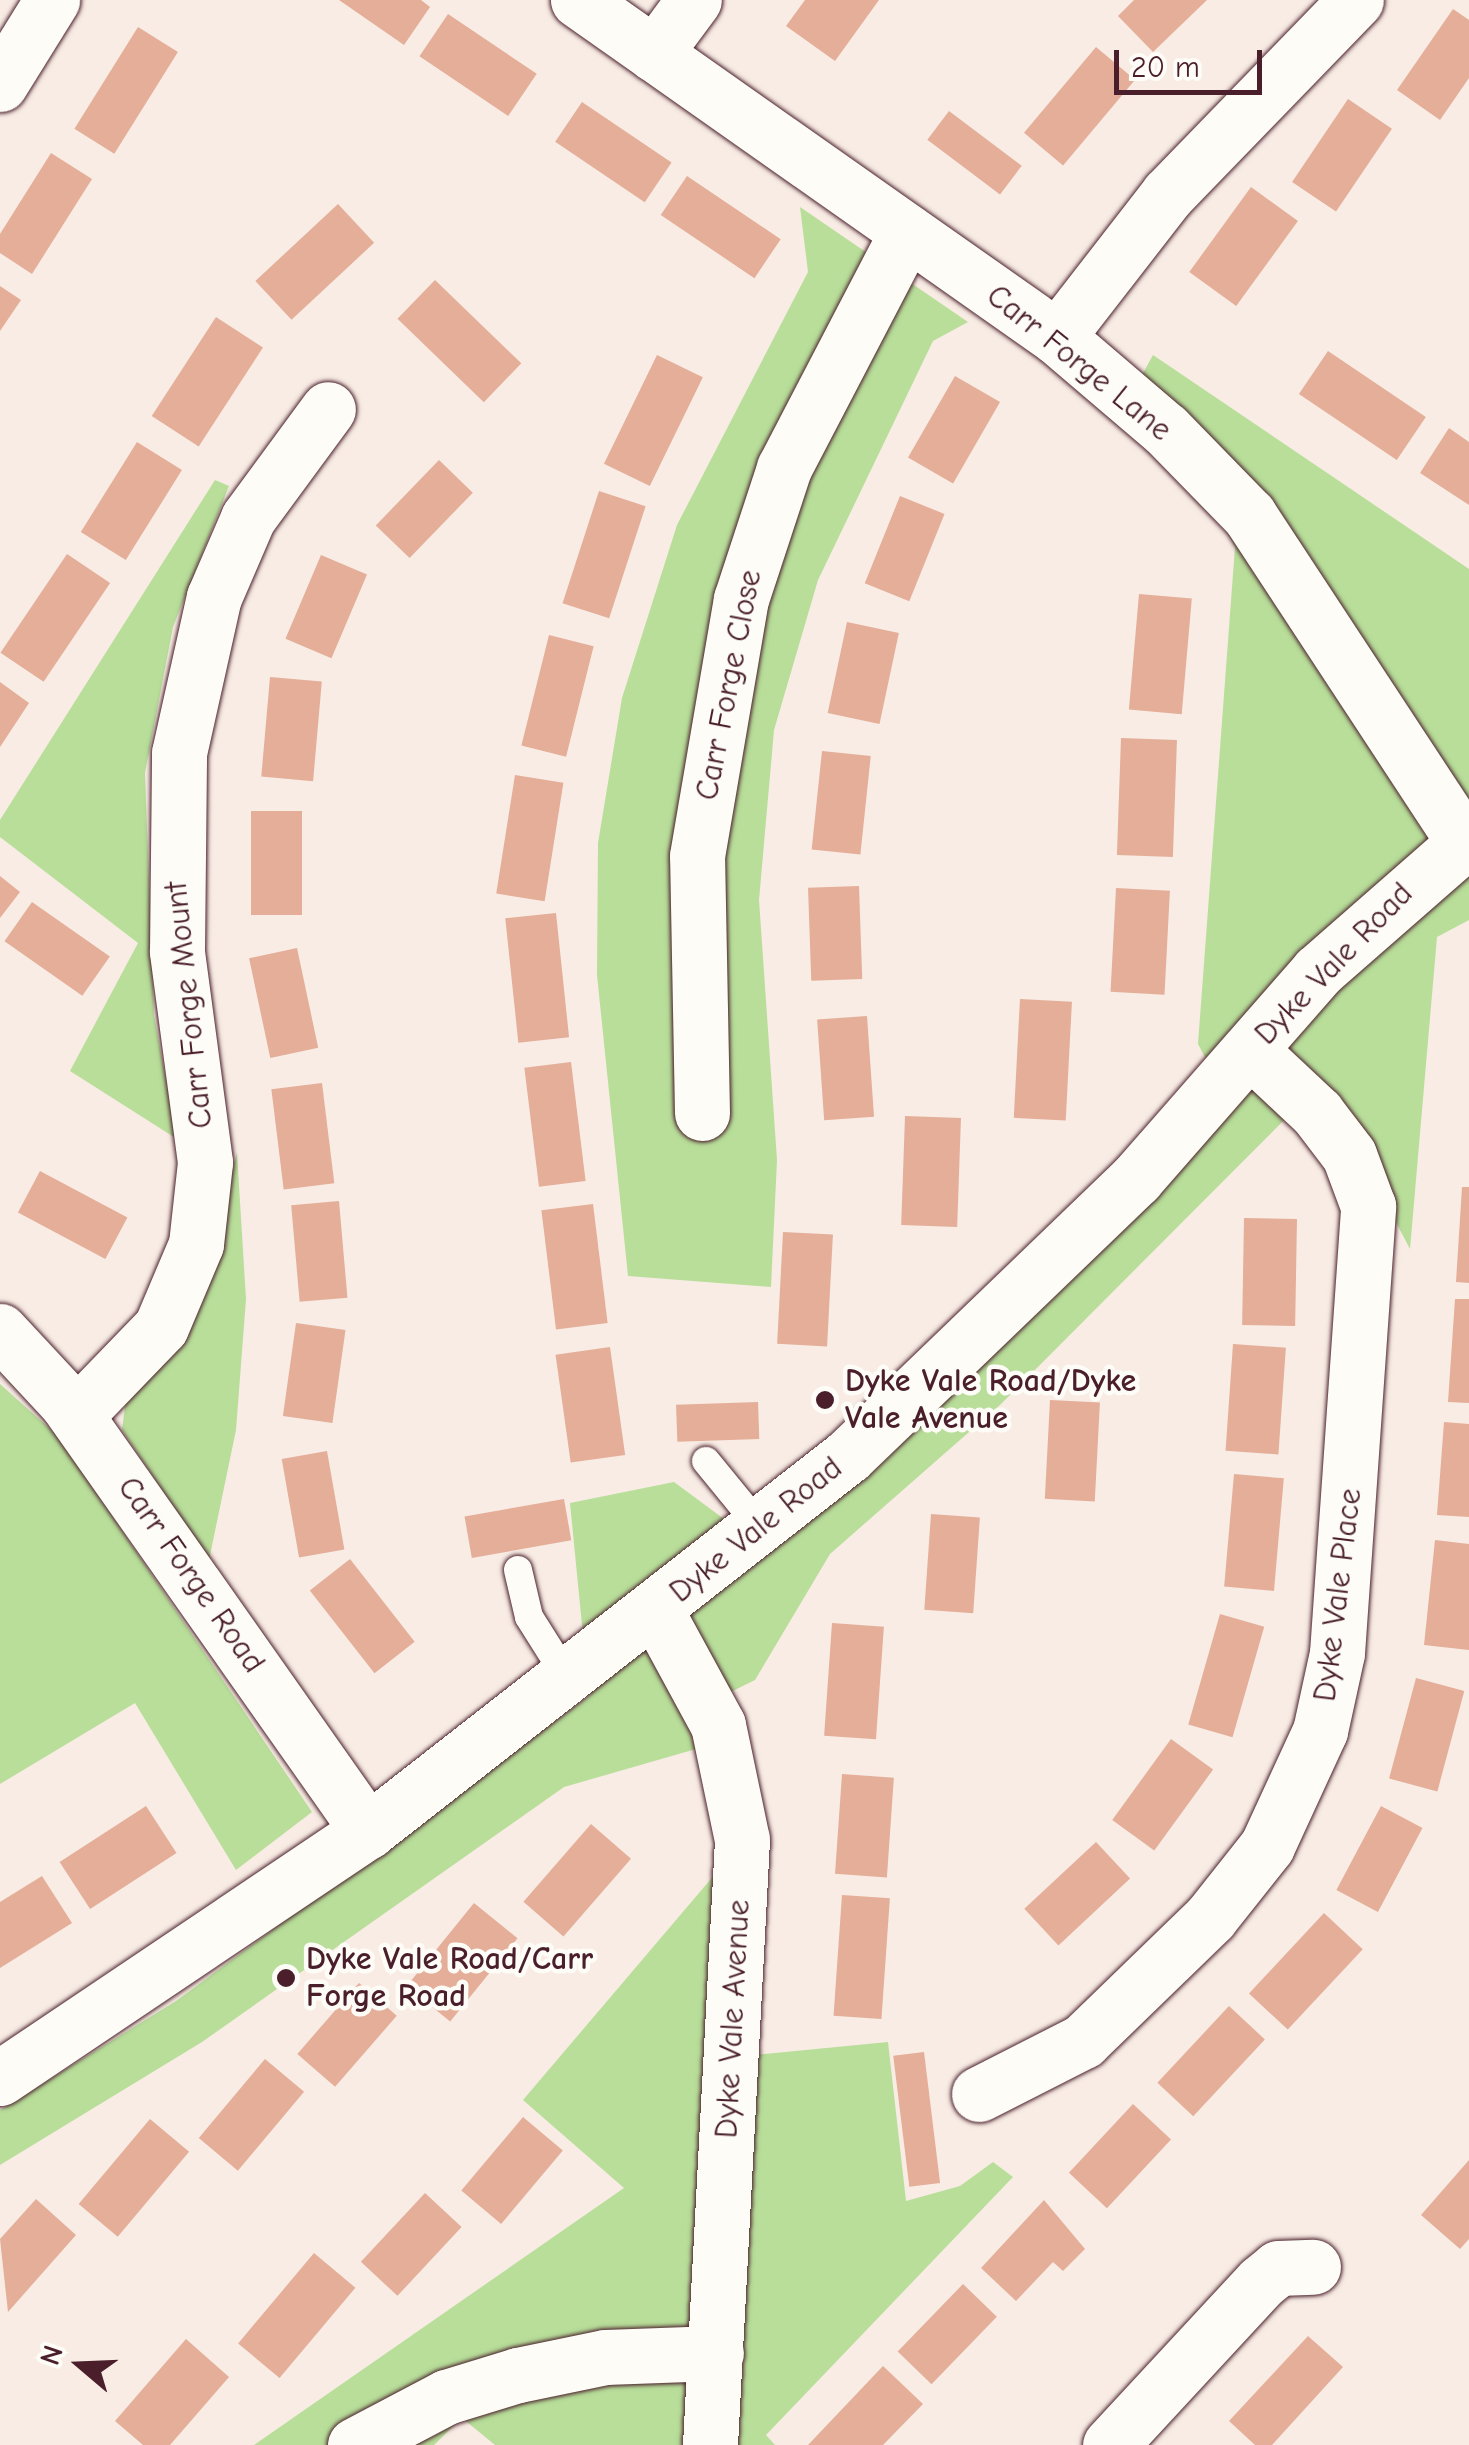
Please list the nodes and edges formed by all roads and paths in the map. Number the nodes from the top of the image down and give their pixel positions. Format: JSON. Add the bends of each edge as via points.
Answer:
{"nodes":[{"id":1,"x":52,"y":0,"type":"edge"},
{"id":2,"x":578,"y":0,"type":"edge"},
{"id":3,"x":694,"y":0,"type":"edge"},
{"id":4,"x":1356,"y":0,"type":"edge"},
{"id":5,"x":654,"y":54,"type":"junction"},
{"id":6,"x":0,"y":84,"type":"edge"},
{"id":7,"x":906,"y":232,"type":"junction"},
{"id":8,"x":1057,"y":337,"type":"junction"},
{"id":9,"x":328,"y":409,"type":"dead end"},
{"id":10,"x":1466,"y":840,"type":"edge"},
{"id":11,"x":1250,"y":1050,"type":"junction"},
{"id":12,"x":702,"y":1112,"type":"dead end"},
{"id":13,"x":0,"y":1331,"type":"edge"},
{"id":14,"x":76,"y":1416,"type":"junction"},
{"id":15,"x":706,"y":1460,"type":"dead end"},
{"id":16,"x":760,"y":1527,"type":"junction"},
{"id":17,"x":518,"y":1570,"type":"dead end"},
{"id":18,"x":656,"y":1611,"type":"junction"},
{"id":19,"x":568,"y":1678,"type":"junction"},
{"id":20,"x":368,"y":1831,"type":"junction"},
{"id":21,"x":0,"y":2078,"type":"edge"},
{"id":22,"x":980,"y":2094,"type":"dead end"},
{"id":23,"x":1313,"y":2267,"type":"dead end"},
{"id":24,"x":716,"y":2353,"type":"junction"},
{"id":25,"x":355,"y":2445,"type":"edge"},
{"id":26,"x":710,"y":2445,"type":"edge"},
{"id":27,"x":1110,"y":2445,"type":"edge"}],
"edges":[{"from":1,"to":6,"type":"street"},
{"from":2,"to":5,"type":"street","name":"Carr Forge Lane"},
{"from":3,"to":5,"type":"street"},
{"from":4,"to":8,"type":"street","via":[[1168,194]]},
{"from":5,"to":7,"type":"street","name":"Carr Forge Lane"},
{"from":7,"to":8,"type":"street","name":"Carr Forge Lane"},
{"from":7,"to":12,"type":"street","name":"Carr Forge Close","via":[[784,468],[740,599],[697,856]]},
{"from":8,"to":10,"type":"street","name":"Carr Forge Lane","via":[[1249,515]]},
{"from":9,"to":14,"type":"street","name":"Carr Forge Mount","via":[[286,457],[241,534],[199,647],[179,752],[177,951],[206,1162],[196,1244],[153,1338]]},
{"from":10,"to":11,"type":"street","name":"Dyke Vale Road","via":[[1396,895]]},
{"from":11,"to":16,"type":"street","name":"Dyke Vale Road","via":[[978,1336]]},
{"from":11,"to":22,"type":"street","name":"Dyke Vale Place","via":[[1318,1112],[1349,1156],[1368,1206],[1337,1653],[1320,1731],[1267,1846],[1210,1918],[1083,2041]]},
{"from":13,"to":14,"type":"street","name":"Carr Forge Road"},
{"from":14,"to":20,"type":"street","name":"Carr Forge Road"},
{"from":15,"to":16,"type":"lane"},
{"from":16,"to":18,"type":"street","name":"Dyke Vale Road"},
{"from":17,"to":19,"type":"lane","via":[[529,1617]]},
{"from":18,"to":19,"type":"street","name":"Dyke Vale Road"},
{"from":18,"to":24,"type":"street","name":"Dyke Vale Avenue","via":[[713,1710],[742,1840]]},
{"from":19,"to":20,"type":"street","name":"Dyke Vale Road"},
{"from":20,"to":21,"type":"street","name":"Dyke Vale Road"},
{"from":23,"to":27,"type":"street","via":[[1278,2268],[1261,2282]]},
{"from":24,"to":25,"type":"street","via":[[604,2357],[518,2375],[446,2396]]},
{"from":24,"to":26,"type":"street","name":"Dyke Vale Avenue"}]}
